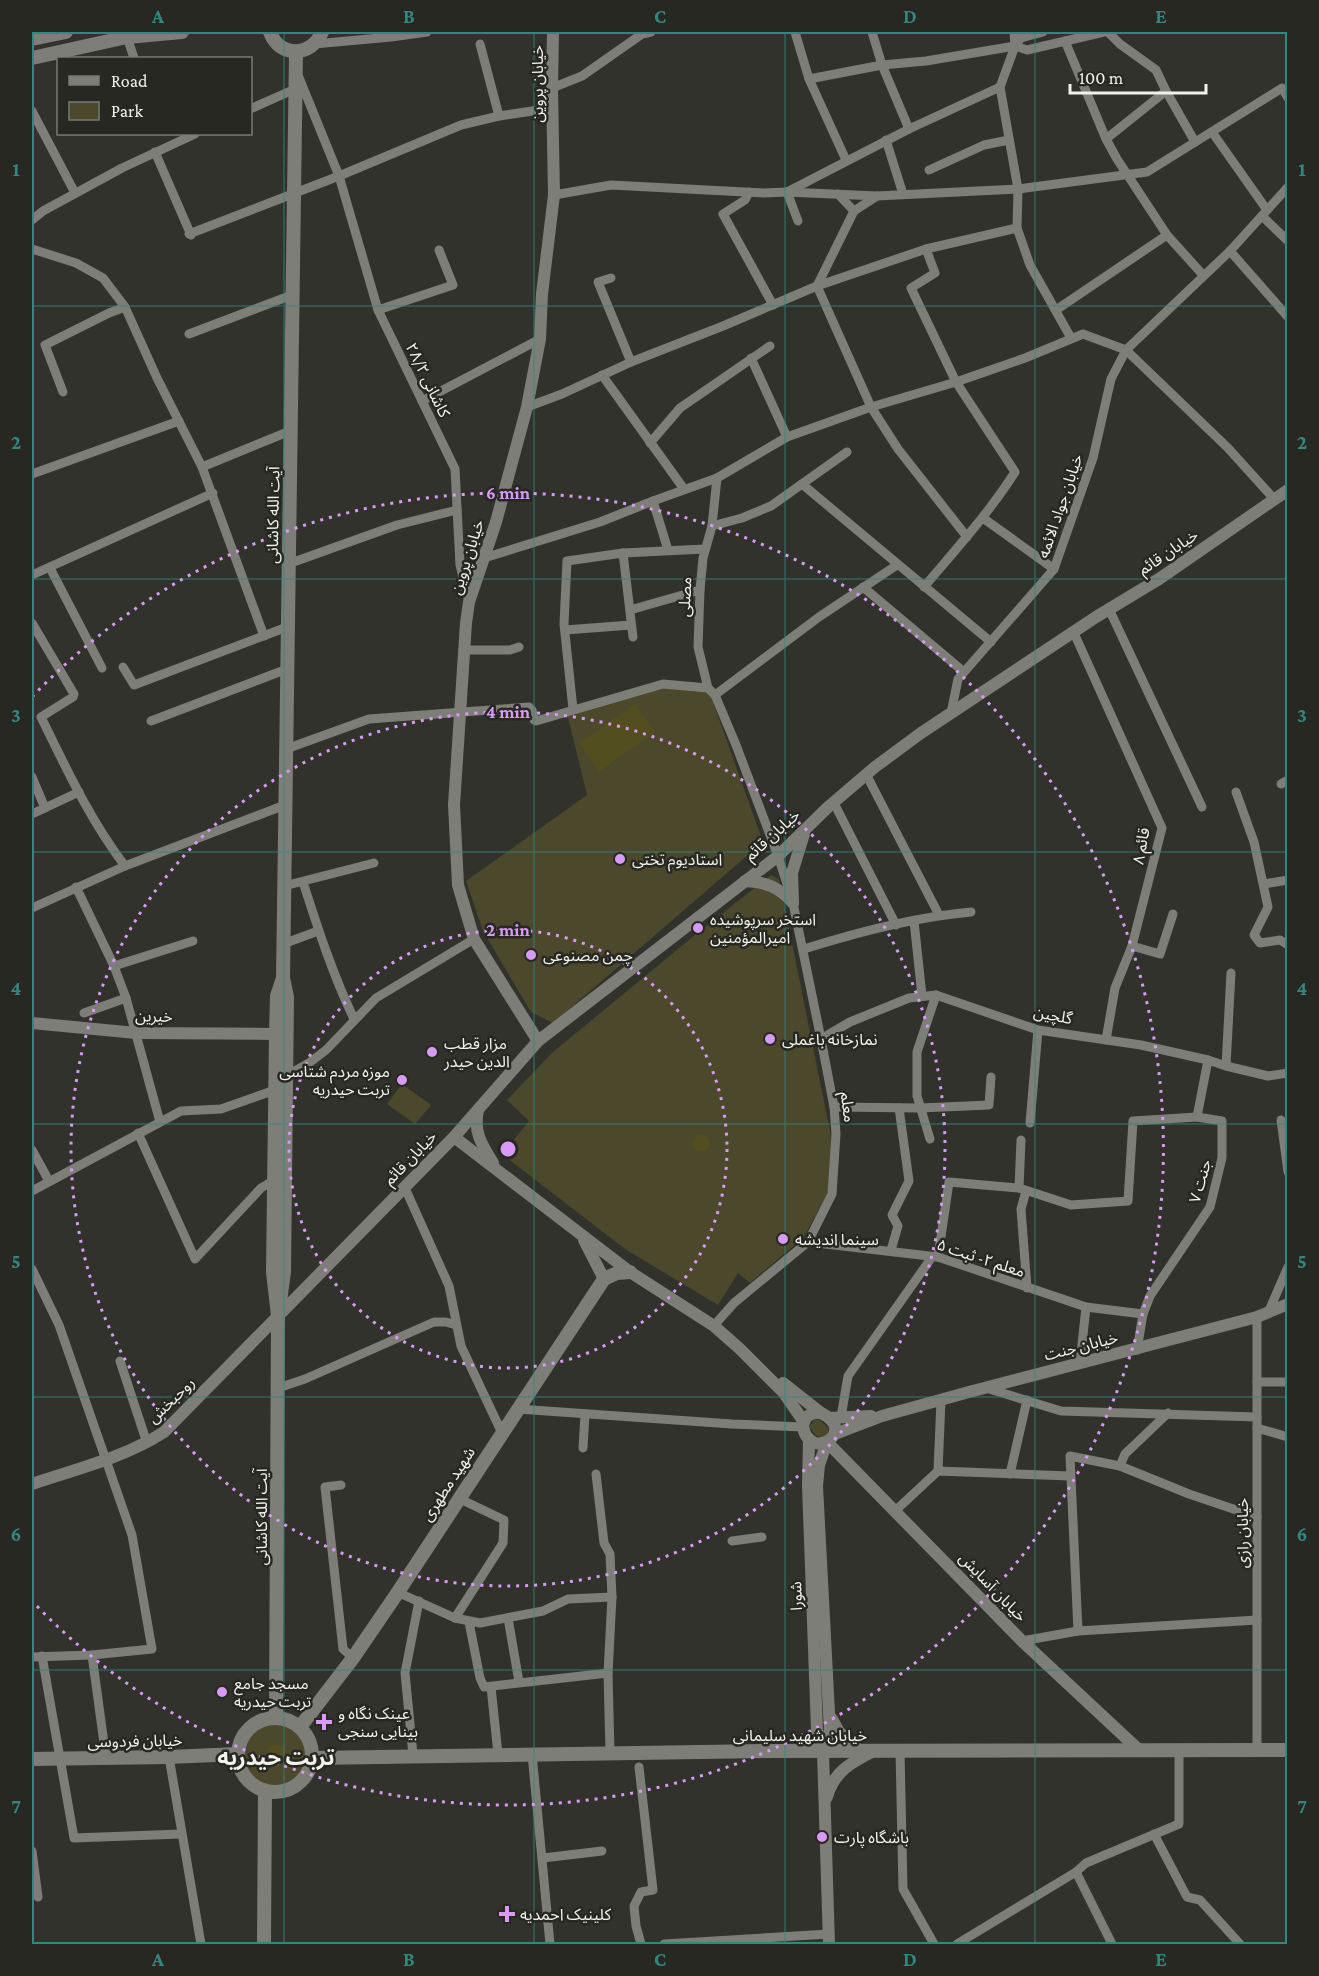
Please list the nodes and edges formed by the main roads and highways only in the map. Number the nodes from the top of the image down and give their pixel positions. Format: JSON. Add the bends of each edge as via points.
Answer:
{"nodes":[{"id":1,"x":66,"y":32,"type":"edge"},
{"id":2,"x":182,"y":32,"type":"edge"},
{"id":3,"x":270,"y":32,"type":"edge"},
{"id":4,"x":322,"y":32,"type":"edge"},
{"id":5,"x":35,"y":39,"type":"edge"},
{"id":6,"x":296,"y":52,"type":"junction"},
{"id":7,"x":37,"y":57,"type":"edge"},
{"id":8,"x":283,"y":978,"type":"junction"},
{"id":9,"x":624,"y":1268,"type":"road end"},
{"id":10,"x":278,"y":1316,"type":"junction"},
{"id":11,"x":277,"y":1701,"type":"junction"},
{"id":12,"x":276,"y":1718,"type":"junction"},
{"id":13,"x":305,"y":1722,"type":"junction"},
{"id":14,"x":1287,"y":1750,"type":"edge"},
{"id":15,"x":238,"y":1754,"type":"junction"},
{"id":16,"x":313,"y":1758,"type":"junction"},
{"id":17,"x":32,"y":1759,"type":"edge"},
{"id":18,"x":270,"y":1792,"type":"junction"},
{"id":19,"x":264,"y":1944,"type":"edge"},
{"id":20,"x":273,"y":1944,"type":"edge"}],
"edges":[{"from":1,"to":5,"type":"main road"},
{"from":2,"to":7,"type":"main road","via":[[127,37]]},
{"from":3,"to":6,"type":"main road","via":[[278,45]]},
{"from":4,"to":6,"type":"main road","via":[[314,44]]},
{"from":5,"to":7,"type":"main road"},
{"from":6,"to":8,"type":"main road","name":"آیت الله کاشانی"},
{"from":8,"to":10,"type":"main road","name":"آیت الله کاشانی","via":[[287,997],[284,1272]]},
{"from":8,"to":10,"type":"main road","name":"آیت الله کاشانی","via":[[277,996],[275,1090],[273,1272]]},
{"from":9,"to":13,"type":"main road","name":"شهید مطهری","via":[[604,1279],[397,1592],[348,1653]]},
{"from":10,"to":11,"type":"main road","name":"آیت الله کاشانی"},
{"from":11,"to":12,"type":"main road","name":"آیت الله کاشانی"},
{"from":11,"to":13,"type":"main road","via":[[289,1715]]},
{"from":12,"to":13,"type":"main road"},
{"from":12,"to":15,"type":"main road","via":[[251,1727]]},
{"from":13,"to":16,"type":"main road"},
{"from":14,"to":16,"type":"main road","name":"خیابان شهید سلیمانی"},
{"from":15,"to":17,"type":"main road","name":"خیابان فردوسی"},
{"from":15,"to":18,"type":"main road","via":[[246,1778]]},
{"from":16,"to":18,"type":"main road","via":[[301,1782],[289,1790]]},
{"from":18,"to":19,"type":"main road"},
{"from":18,"to":20,"type":"main road"}]}
